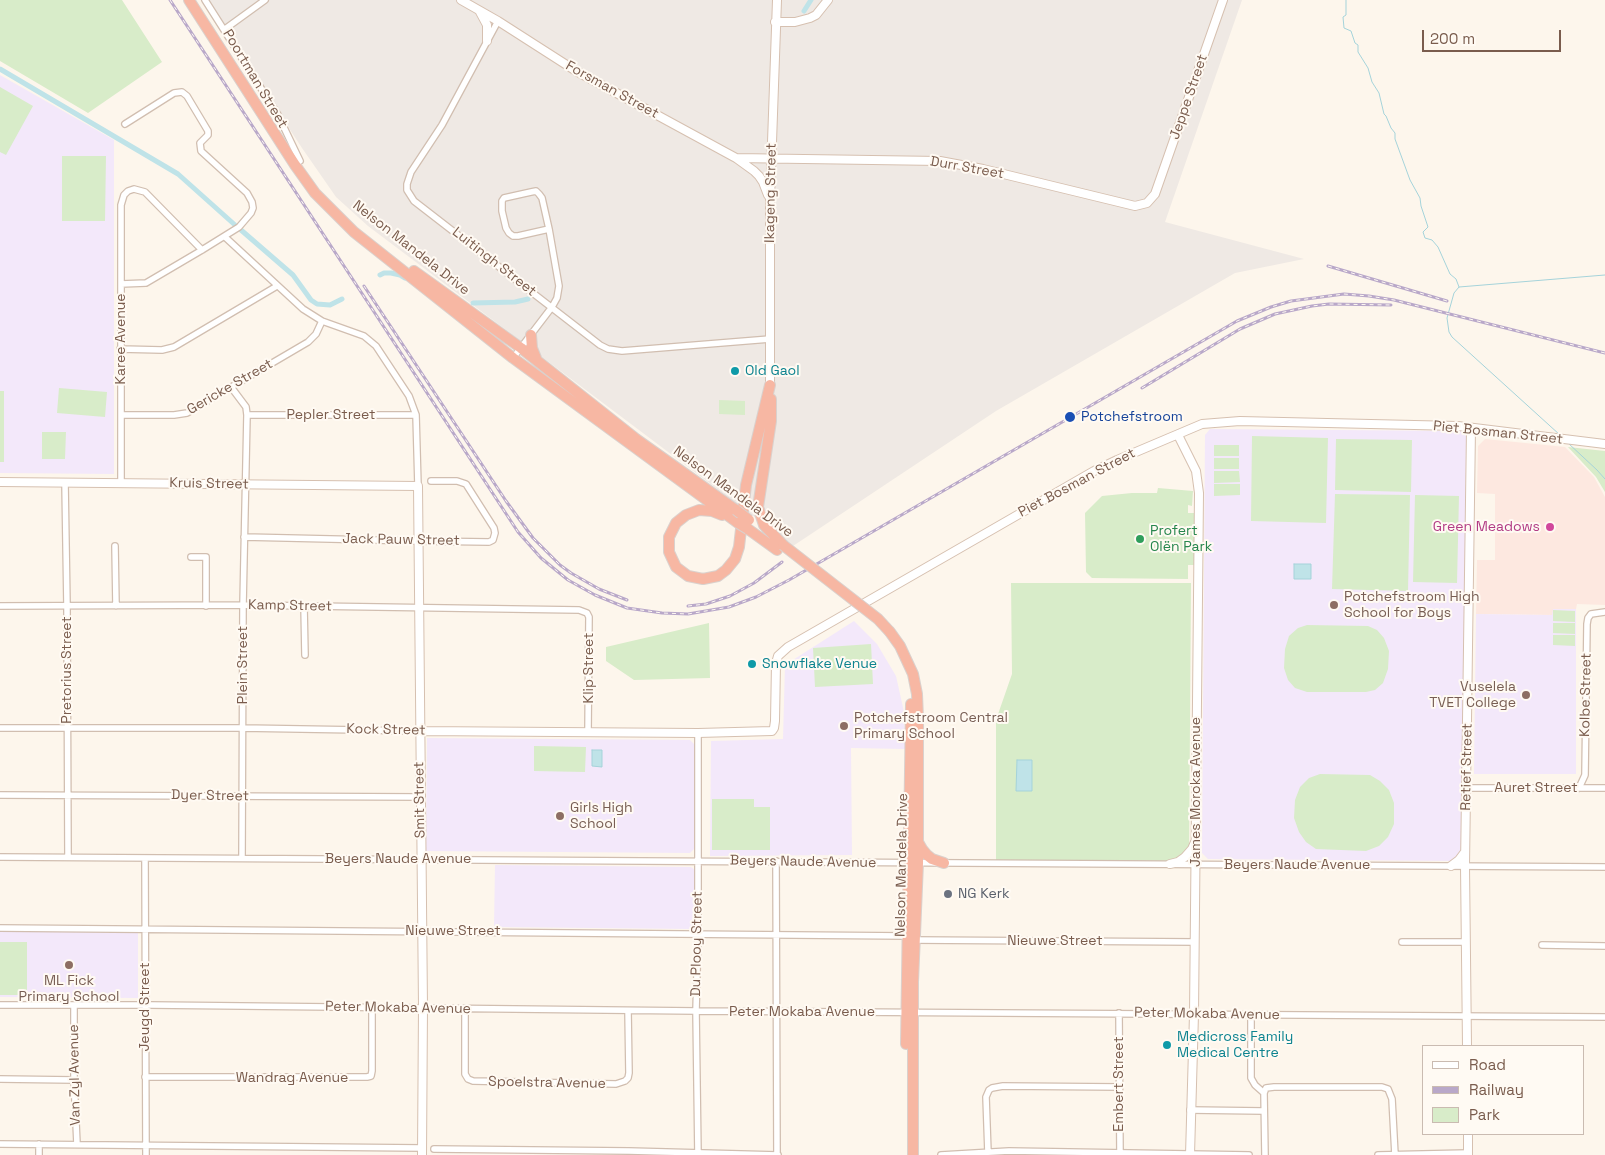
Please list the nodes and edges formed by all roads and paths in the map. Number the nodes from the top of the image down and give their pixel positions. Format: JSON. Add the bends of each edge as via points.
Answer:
{"nodes":[{"id":1,"x":189,"y":0,"type":"edge"},
{"id":2,"x":196,"y":0,"type":"edge"},
{"id":3,"x":205,"y":0,"type":"edge"},
{"id":4,"x":266,"y":0,"type":"edge"},
{"id":5,"x":461,"y":0,"type":"edge"},
{"id":6,"x":777,"y":0,"type":"edge"},
{"id":7,"x":828,"y":0,"type":"edge"},
{"id":8,"x":1223,"y":0,"type":"edge"},
{"id":9,"x":477,"y":9,"type":"junction"},
{"id":10,"x":498,"y":21,"type":"junction"},
{"id":11,"x":775,"y":22,"type":"junction"},
{"id":12,"x":225,"y":29,"type":"junction"},
{"id":13,"x":488,"y":41,"type":"junction"},
{"id":14,"x":125,"y":124,"type":"dead end"},
{"id":15,"x":736,"y":158,"type":"junction"},
{"id":16,"x":771,"y":159,"type":"junction"},
{"id":17,"x":300,"y":161,"type":"junction"},
{"id":18,"x":1155,"y":194,"type":"joint"},
{"id":19,"x":770,"y":199,"type":"junction"},
{"id":20,"x":549,"y":229,"type":"junction"},
{"id":21,"x":225,"y":237,"type":"junction"},
{"id":22,"x":202,"y":250,"type":"junction"},
{"id":23,"x":120,"y":284,"type":"junction"},
{"id":24,"x":277,"y":286,"type":"junction"},
{"id":25,"x":552,"y":308,"type":"junction"},
{"id":26,"x":322,"y":321,"type":"junction"},
{"id":27,"x":531,"y":335,"type":"junction"},
{"id":28,"x":770,"y":339,"type":"junction"},
{"id":29,"x":521,"y":348,"type":"junction"},
{"id":30,"x":120,"y":349,"type":"junction"},
{"id":31,"x":513,"y":358,"type":"junction"},
{"id":32,"x":537,"y":360,"type":"junction"},
{"id":33,"x":770,"y":385,"type":"junction"},
{"id":34,"x":231,"y":387,"type":"junction"},
{"id":35,"x":121,"y":415,"type":"junction"},
{"id":36,"x":247,"y":415,"type":"junction"},
{"id":37,"x":416,"y":415,"type":"junction"},
{"id":38,"x":1471,"y":428,"type":"junction"},
{"id":39,"x":1178,"y":435,"type":"junction"},
{"id":40,"x":1605,"y":444,"type":"edge"},
{"id":41,"x":431,"y":481,"type":"dead end"},
{"id":42,"x":0,"y":482,"type":"edge"},
{"id":43,"x":65,"y":483,"type":"junction"},
{"id":44,"x":121,"y":483,"type":"junction"},
{"id":45,"x":245,"y":485,"type":"junction"},
{"id":46,"x":418,"y":486,"type":"junction"},
{"id":47,"x":741,"y":520,"type":"junction"},
{"id":48,"x":244,"y":537,"type":"junction"},
{"id":49,"x":417,"y":541,"type":"junction"},
{"id":50,"x":115,"y":546,"type":"dead end"},
{"id":51,"x":780,"y":548,"type":"junction"},
{"id":52,"x":191,"y":557,"type":"dead end"},
{"id":53,"x":243,"y":605,"type":"junction"},
{"id":54,"x":0,"y":606,"type":"edge"},
{"id":55,"x":67,"y":606,"type":"junction"},
{"id":56,"x":116,"y":606,"type":"junction"},
{"id":57,"x":206,"y":606,"type":"junction"},
{"id":58,"x":304,"y":606,"type":"junction"},
{"id":59,"x":418,"y":608,"type":"junction"},
{"id":60,"x":579,"y":610,"type":"joint"},
{"id":61,"x":1605,"y":612,"type":"edge"},
{"id":62,"x":887,"y":633,"type":"junction"},
{"id":63,"x":305,"y":655,"type":"dead end"},
{"id":64,"x":0,"y":728,"type":"edge"},
{"id":65,"x":68,"y":728,"type":"junction"},
{"id":66,"x":242,"y":728,"type":"junction"},
{"id":67,"x":419,"y":731,"type":"junction"},
{"id":68,"x":772,"y":731,"type":"joint"},
{"id":69,"x":588,"y":732,"type":"junction"},
{"id":70,"x":698,"y":733,"type":"junction"},
{"id":71,"x":1585,"y":775,"type":"junction"},
{"id":72,"x":1466,"y":788,"type":"junction"},
{"id":73,"x":1579,"y":788,"type":"junction"},
{"id":74,"x":1592,"y":788,"type":"junction"},
{"id":75,"x":1605,"y":788,"type":"edge"},
{"id":76,"x":68,"y":794,"type":"junction"},
{"id":77,"x":0,"y":795,"type":"edge"},
{"id":78,"x":243,"y":796,"type":"junction"},
{"id":79,"x":420,"y":797,"type":"junction"},
{"id":80,"x":1196,"y":839,"type":"junction"},
{"id":81,"x":918,"y":841,"type":"junction"},
{"id":82,"x":1466,"y":852,"type":"junction"},
{"id":83,"x":0,"y":857,"type":"edge"},
{"id":84,"x":68,"y":857,"type":"junction"},
{"id":85,"x":145,"y":858,"type":"junction"},
{"id":86,"x":242,"y":858,"type":"junction"},
{"id":87,"x":421,"y":858,"type":"junction"},
{"id":88,"x":698,"y":861,"type":"junction"},
{"id":89,"x":776,"y":861,"type":"junction"},
{"id":90,"x":914,"y":863,"type":"junction"},
{"id":91,"x":944,"y":863,"type":"junction"},
{"id":92,"x":1170,"y":864,"type":"junction"},
{"id":93,"x":1195,"y":864,"type":"junction"},
{"id":94,"x":1451,"y":866,"type":"junction"},
{"id":95,"x":1465,"y":866,"type":"junction"},
{"id":96,"x":1605,"y":867,"type":"edge"},
{"id":97,"x":0,"y":928,"type":"edge"},
{"id":98,"x":145,"y":929,"type":"junction"},
{"id":99,"x":422,"y":931,"type":"junction"},
{"id":100,"x":698,"y":933,"type":"junction"},
{"id":101,"x":777,"y":934,"type":"junction"},
{"id":102,"x":910,"y":938,"type":"junction"},
{"id":103,"x":1195,"y":942,"type":"junction"},
{"id":104,"x":1402,"y":942,"type":"dead end"},
{"id":105,"x":1466,"y":942,"type":"junction"},
{"id":106,"x":1542,"y":945,"type":"dead end"},
{"id":107,"x":1605,"y":946,"type":"edge"},
{"id":108,"x":0,"y":1005,"type":"edge"},
{"id":109,"x":74,"y":1005,"type":"junction"},
{"id":110,"x":145,"y":1005,"type":"junction"},
{"id":111,"x":372,"y":1008,"type":"junction"},
{"id":112,"x":423,"y":1008,"type":"junction"},
{"id":113,"x":465,"y":1009,"type":"junction"},
{"id":114,"x":628,"y":1010,"type":"junction"},
{"id":115,"x":696,"y":1011,"type":"junction"},
{"id":116,"x":776,"y":1012,"type":"junction"},
{"id":117,"x":909,"y":1012,"type":"junction"},
{"id":118,"x":1119,"y":1013,"type":"junction"},
{"id":119,"x":1194,"y":1014,"type":"junction"},
{"id":120,"x":1251,"y":1015,"type":"junction"},
{"id":121,"x":1467,"y":1016,"type":"junction"},
{"id":122,"x":1605,"y":1017,"type":"edge"},
{"id":123,"x":1467,"y":1045,"type":"edge"},
{"id":124,"x":145,"y":1077,"type":"junction"},
{"id":125,"x":0,"y":1079,"type":"edge"},
{"id":126,"x":74,"y":1080,"type":"junction"},
{"id":127,"x":1119,"y":1087,"type":"junction"},
{"id":128,"x":1264,"y":1092,"type":"junction"},
{"id":129,"x":1190,"y":1110,"type":"junction"},
{"id":130,"x":1263,"y":1111,"type":"junction"},
{"id":131,"x":1468,"y":1135,"type":"edge"},
{"id":132,"x":0,"y":1144,"type":"edge"},
{"id":133,"x":39,"y":1144,"type":"junction"},
{"id":134,"x":77,"y":1144,"type":"junction"},
{"id":135,"x":146,"y":1146,"type":"junction"},
{"id":136,"x":357,"y":1148,"type":"junction"},
{"id":137,"x":434,"y":1149,"type":"dead end"},
{"id":138,"x":422,"y":1152,"type":"edge"},
{"id":139,"x":629,"y":1153,"type":"edge"},
{"id":140,"x":988,"y":1153,"type":"edge"},
{"id":141,"x":698,"y":1154,"type":"edge"},
{"id":142,"x":1120,"y":1154,"type":"edge"},
{"id":143,"x":1190,"y":1154,"type":"edge"},
{"id":144,"x":1468,"y":1154,"type":"edge"},
{"id":145,"x":39,"y":1155,"type":"edge"},
{"id":146,"x":146,"y":1155,"type":"edge"},
{"id":147,"x":357,"y":1155,"type":"edge"},
{"id":148,"x":777,"y":1155,"type":"edge"},
{"id":149,"x":906,"y":1155,"type":"edge"},
{"id":150,"x":913,"y":1155,"type":"edge"},
{"id":151,"x":941,"y":1155,"type":"edge"},
{"id":152,"x":1249,"y":1155,"type":"edge"},
{"id":153,"x":1265,"y":1155,"type":"edge"},
{"id":154,"x":1378,"y":1155,"type":"edge"},
{"id":155,"x":1395,"y":1155,"type":"edge"}],
"edges":[{"from":1,"to":31,"type":"highway","name":"Nelson Mandela Drive","via":[[295,165],[322,200],[354,232]]},
{"from":2,"to":17,"type":"highway","name":"Nelson Mandela Drive"},
{"from":3,"to":12,"type":"street","name":"Poortman Street"},
{"from":4,"to":12,"type":"street"},
{"from":5,"to":9,"type":"street","name":"Forsman Street"},
{"from":6,"to":11,"type":"street","name":"Ikageng Street"},
{"from":7,"to":11,"type":"street","via":[[810,18]]},
{"from":8,"to":18,"type":"street","name":"Jeppe Street"},
{"from":9,"to":10,"type":"street","name":"Forsman Street"},
{"from":9,"to":13,"type":"street","via":[[487,24]]},
{"from":10,"to":13,"type":"street","name":"Luitingh Street"},
{"from":10,"to":15,"type":"street","name":"Forsman Street","via":[[576,71]]},
{"from":11,"to":16,"type":"street","name":"Ikageng Street"},
{"from":12,"to":17,"type":"street","name":"Poortman Street","via":[[278,115]]},
{"from":13,"to":25,"type":"street","name":"Luitingh Street","via":[[442,125],[411,172],[407,190],[414,202]]},
{"from":14,"to":21,"type":"street","via":[[174,93],[182,92],[187,96],[208,131],[200,143],[201,151],[247,193],[252,202],[251,213]]},
{"from":15,"to":16,"type":"street","name":"Forsman Street"},
{"from":15,"to":19,"type":"street","via":[[764,182]]},
{"from":16,"to":18,"type":"street","name":"Durr Street","via":[[940,161],[1135,206],[1147,203]]},
{"from":16,"to":19,"type":"street","name":"Ikageng Street"},
{"from":17,"to":29,"type":"highway","name":"Nelson Mandela Drive","via":[[326,196],[361,228],[447,296]]},
{"from":19,"to":28,"type":"street","name":"Ikageng Street"},
{"from":20,"to":20,"type":"street","via":[[542,198],[536,192],[509,196],[502,201],[506,228],[513,236]]},
{"from":20,"to":25,"type":"street","via":[[559,286]]},
{"from":21,"to":22,"type":"street"},
{"from":21,"to":24,"type":"street"},
{"from":22,"to":23,"type":"street","via":[[146,282]]},
{"from":22,"to":23,"type":"street","name":"Karee Avenue","via":[[146,192],[128,191],[121,205]]},
{"from":23,"to":30,"type":"street","name":"Karee Avenue"},
{"from":24,"to":26,"type":"street","via":[[303,310]]},
{"from":24,"to":30,"type":"street","via":[[174,347],[162,350]]},
{"from":25,"to":27,"type":"street"},
{"from":25,"to":28,"type":"street","name":"Luitingh Street","via":[[600,344],[615,351]]},
{"from":26,"to":34,"type":"street","name":"Gericke Street","via":[[308,342]]},
{"from":26,"to":37,"type":"street","via":[[371,341],[409,396]]},
{"from":27,"to":29,"type":"street"},
{"from":27,"to":32,"type":"highway"},
{"from":28,"to":33,"type":"street","name":"Ikageng Street"},
{"from":29,"to":31,"type":"street"},
{"from":29,"to":32,"type":"highway","name":"Nelson Mandela Drive"},
{"from":30,"to":35,"type":"street","name":"Karee Avenue"},
{"from":31,"to":47,"type":"highway","name":"Nelson Mandela Drive"},
{"from":32,"to":47,"type":"highway","name":"Nelson Mandela Drive"},
{"from":33,"to":47,"type":"highway","via":[[746,485],[739,547],[735,559],[718,576],[708,578],[688,576],[676,566],[668,545],[681,518],[705,510]]},
{"from":33,"to":51,"type":"highway","via":[[770,420],[758,507],[764,524]]},
{"from":34,"to":35,"type":"street","name":"Gericke Street","via":[[181,415]]},
{"from":34,"to":36,"type":"street","name":"Plein Street","via":[[246,407]]},
{"from":35,"to":44,"type":"street","name":"Karee Avenue"},
{"from":36,"to":37,"type":"street","name":"Pepler Street"},
{"from":36,"to":45,"type":"street","name":"Plein Street"},
{"from":37,"to":46,"type":"street","name":"Smit Street"},
{"from":38,"to":39,"type":"street","name":"Piet Bosman Street","via":[[1224,421],[1202,424]]},
{"from":38,"to":40,"type":"street","name":"Piet Bosman Street"},
{"from":38,"to":72,"type":"street","name":"Retief Street"},
{"from":39,"to":68,"type":"street","name":"Piet Bosman Street","via":[[1094,472],[788,646],[776,663]]},
{"from":39,"to":80,"type":"street","name":"James Moroka Avenue","via":[[1196,471],[1199,493]]},
{"from":41,"to":49,"type":"street","name":"Jack Pauw Street","via":[[466,484],[494,528],[495,537],[489,542]]},
{"from":42,"to":43,"type":"street","name":"Kruis Street"},
{"from":43,"to":44,"type":"street","name":"Kruis Street"},
{"from":43,"to":55,"type":"street","name":"Pretorius Street"},
{"from":44,"to":45,"type":"street","name":"Kruis Street"},
{"from":45,"to":46,"type":"street","name":"Kruis Street"},
{"from":45,"to":48,"type":"street","name":"Plein Street"},
{"from":46,"to":49,"type":"street","name":"Smit Street"},
{"from":47,"to":51,"type":"highway","name":"Nelson Mandela Drive"},
{"from":48,"to":49,"type":"street","name":"Jack Pauw Street"},
{"from":48,"to":53,"type":"street","name":"Plein Street"},
{"from":49,"to":59,"type":"street","name":"Smit Street"},
{"from":50,"to":56,"type":"street"},
{"from":51,"to":62,"type":"highway","name":"Nelson Mandela Drive"},
{"from":52,"to":57,"type":"street","via":[[206,558]]},
{"from":53,"to":57,"type":"street","name":"Kamp Street"},
{"from":53,"to":58,"type":"street","name":"Kamp Street"},
{"from":53,"to":66,"type":"street","name":"Plein Street"},
{"from":54,"to":55,"type":"street","name":"Kamp Street"},
{"from":55,"to":56,"type":"street","name":"Kamp Street"},
{"from":55,"to":65,"type":"street","name":"Pretorius Street"},
{"from":56,"to":57,"type":"street","name":"Kamp Street"},
{"from":58,"to":59,"type":"street","name":"Kamp Street"},
{"from":58,"to":63,"type":"street"},
{"from":59,"to":60,"type":"street","name":"Kamp Street"},
{"from":59,"to":67,"type":"street","name":"Smit Street"},
{"from":60,"to":69,"type":"street","name":"Klip Street","via":[[589,617]]},
{"from":61,"to":71,"type":"street","name":"Kolbe Street","via":[[1589,616],[1587,624]]},
{"from":62,"to":81,"type":"highway","name":"Nelson Mandela Drive","via":[[906,658],[917,694]]},
{"from":62,"to":90,"type":"highway","name":"Nelson Mandela Drive","via":[[910,688]]},
{"from":64,"to":65,"type":"street","name":"Kock Street"},
{"from":65,"to":66,"type":"street","name":"Kock Street"},
{"from":65,"to":76,"type":"street","name":"Pretorius Street"},
{"from":66,"to":67,"type":"street","name":"Kock Street"},
{"from":66,"to":78,"type":"street","name":"Plein Street"},
{"from":67,"to":69,"type":"street","name":"Kock Street"},
{"from":67,"to":79,"type":"street","name":"Smit Street"},
{"from":68,"to":70,"type":"street","name":"Kock Street"},
{"from":69,"to":70,"type":"street","name":"Kock Street"},
{"from":70,"to":88,"type":"street","name":"Du Plooy Street"},
{"from":71,"to":73,"type":"street","name":"Kolbe Street"},
{"from":71,"to":74,"type":"street","name":"Kolbe Street"},
{"from":72,"to":73,"type":"street","name":"Auret Street"},
{"from":72,"to":82,"type":"street","name":"Retief Street"},
{"from":73,"to":74,"type":"street","name":"Auret Street"},
{"from":74,"to":75,"type":"street","name":"Auret Street"},
{"from":76,"to":77,"type":"street","name":"Dyer Street"},
{"from":76,"to":78,"type":"street","name":"Dyer Street"},
{"from":76,"to":84,"type":"street","name":"Pretorius Street"},
{"from":78,"to":79,"type":"street","name":"Dyer Street"},
{"from":78,"to":86,"type":"street","name":"Plein Street"},
{"from":79,"to":87,"type":"street","name":"Smit Street"},
{"from":80,"to":92,"type":"street","via":[[1185,857]]},
{"from":80,"to":93,"type":"street","name":"James Moroka Avenue"},
{"from":81,"to":90,"type":"highway","name":"Nelson Mandela Drive"},
{"from":81,"to":91,"type":"highway","via":[[926,855]]},
{"from":82,"to":94,"type":"street"},
{"from":82,"to":95,"type":"street","name":"Retief Street"},
{"from":83,"to":84,"type":"street","name":"Beyers Naude Avenue"},
{"from":84,"to":85,"type":"street","name":"Beyers Naude Avenue"},
{"from":85,"to":86,"type":"street","name":"Beyers Naude Avenue"},
{"from":85,"to":98,"type":"street","name":"Jeugd Street"},
{"from":86,"to":87,"type":"street","name":"Beyers Naude Avenue"},
{"from":87,"to":88,"type":"street","name":"Beyers Naude Avenue"},
{"from":87,"to":99,"type":"street","name":"Smit Street"},
{"from":88,"to":89,"type":"street","name":"Beyers Naude Avenue"},
{"from":88,"to":100,"type":"street","name":"Du Plooy Street"},
{"from":89,"to":90,"type":"street","name":"Beyers Naude Avenue"},
{"from":89,"to":101,"type":"street"},
{"from":90,"to":91,"type":"street","name":"Beyers Naude Avenue"},
{"from":90,"to":102,"type":"highway","name":"Nelson Mandela Drive"},
{"from":91,"to":92,"type":"street","name":"Beyers Naude Avenue"},
{"from":92,"to":93,"type":"street","name":"Beyers Naude Avenue"},
{"from":93,"to":94,"type":"street","name":"Beyers Naude Avenue"},
{"from":93,"to":103,"type":"street","name":"James Moroka Avenue"},
{"from":94,"to":95,"type":"street","name":"Beyers Naude Avenue"},
{"from":95,"to":96,"type":"street","name":"Beyers Naude Avenue"},
{"from":95,"to":105,"type":"street","name":"Retief Street"},
{"from":97,"to":98,"type":"street","name":"Nieuwe Street"},
{"from":98,"to":99,"type":"street","name":"Nieuwe Street"},
{"from":98,"to":110,"type":"street","name":"Jeugd Street"},
{"from":99,"to":100,"type":"street","name":"Nieuwe Street"},
{"from":99,"to":112,"type":"street","name":"Smit Street"},
{"from":100,"to":101,"type":"street","name":"Nieuwe Street"},
{"from":100,"to":115,"type":"street","name":"Du Plooy Street"},
{"from":101,"to":102,"type":"street","name":"Nieuwe Street"},
{"from":101,"to":116,"type":"street"},
{"from":102,"to":103,"type":"street","name":"Nieuwe Street"},
{"from":102,"to":117,"type":"highway","name":"Nelson Mandela Drive"},
{"from":103,"to":119,"type":"street","name":"James Moroka Avenue"},
{"from":104,"to":105,"type":"street"},
{"from":105,"to":121,"type":"street","name":"Retief Street"},
{"from":106,"to":107,"type":"street"},
{"from":108,"to":109,"type":"street","name":"Peter Mokaba Avenue"},
{"from":109,"to":110,"type":"street","name":"Peter Mokaba Avenue"},
{"from":109,"to":126,"type":"street","name":"Van Zyl Avenue"},
{"from":110,"to":111,"type":"street","name":"Peter Mokaba Avenue"},
{"from":110,"to":124,"type":"street","name":"Jeugd Street"},
{"from":111,"to":112,"type":"street","name":"Peter Mokaba Avenue"},
{"from":111,"to":124,"type":"street","name":"Wandrag Avenue","via":[[372,1071],[367,1078]]},
{"from":112,"to":113,"type":"street","name":"Peter Mokaba Avenue"},
{"from":112,"to":138,"type":"street","name":"Smit Street"},
{"from":113,"to":114,"type":"street","name":"Peter Mokaba Avenue"},
{"from":113,"to":114,"type":"street","name":"Spoelstra Avenue","via":[[465,1074],[472,1081],[616,1084],[628,1078]]},
{"from":114,"to":115,"type":"street","name":"Peter Mokaba Avenue"},
{"from":115,"to":116,"type":"street","name":"Peter Mokaba Avenue"},
{"from":115,"to":141,"type":"street","name":"Du Plooy Street"},
{"from":116,"to":117,"type":"street","name":"Peter Mokaba Avenue"},
{"from":116,"to":148,"type":"street"},
{"from":117,"to":118,"type":"street","name":"Peter Mokaba Avenue"},
{"from":117,"to":149,"type":"highway","name":"Nelson Mandela Drive"},
{"from":117,"to":150,"type":"highway","name":"Nelson Mandela Drive"},
{"from":118,"to":119,"type":"street","name":"Peter Mokaba Avenue"},
{"from":118,"to":127,"type":"street","name":"Embert Street"},
{"from":119,"to":120,"type":"street","name":"Peter Mokaba Avenue"},
{"from":119,"to":129,"type":"street","name":"James Moroka Avenue"},
{"from":120,"to":121,"type":"street","name":"Peter Mokaba Avenue"},
{"from":120,"to":128,"type":"street","via":[[1251,1078]]},
{"from":121,"to":122,"type":"street","name":"Peter Mokaba Avenue"},
{"from":121,"to":123,"type":"street","name":"Retief Street"},
{"from":124,"to":135,"type":"street","name":"Jeugd Street"},
{"from":125,"to":126,"type":"street"},
{"from":126,"to":134,"type":"street","name":"Van Zyl Avenue"},
{"from":127,"to":140,"type":"street","via":[[992,1088],[986,1097]]},
{"from":127,"to":142,"type":"street","name":"Embert Street"},
{"from":128,"to":130,"type":"street"},
{"from":128,"to":155,"type":"street","via":[[1266,1088],[1274,1087],[1388,1089],[1392,1099]]},
{"from":129,"to":130,"type":"street"},
{"from":129,"to":143,"type":"street","name":"James Moroka Avenue"},
{"from":130,"to":153,"type":"street"},
{"from":131,"to":144,"type":"street"},
{"from":132,"to":133,"type":"street"},
{"from":133,"to":134,"type":"street"},
{"from":133,"to":145,"type":"street"},
{"from":134,"to":135,"type":"street"},
{"from":135,"to":136,"type":"street"},
{"from":135,"to":146,"type":"street","name":"Jeugd Street"},
{"from":136,"to":138,"type":"street"},
{"from":136,"to":147,"type":"street"},
{"from":137,"to":139,"type":"street"},
{"from":139,"to":141,"type":"street"},
{"from":140,"to":142,"type":"street"},
{"from":140,"to":151,"type":"street"},
{"from":141,"to":148,"type":"street"},
{"from":142,"to":143,"type":"street"},
{"from":143,"to":152,"type":"street"},
{"from":144,"to":155,"type":"street"},
{"from":154,"to":155,"type":"street"}]}
